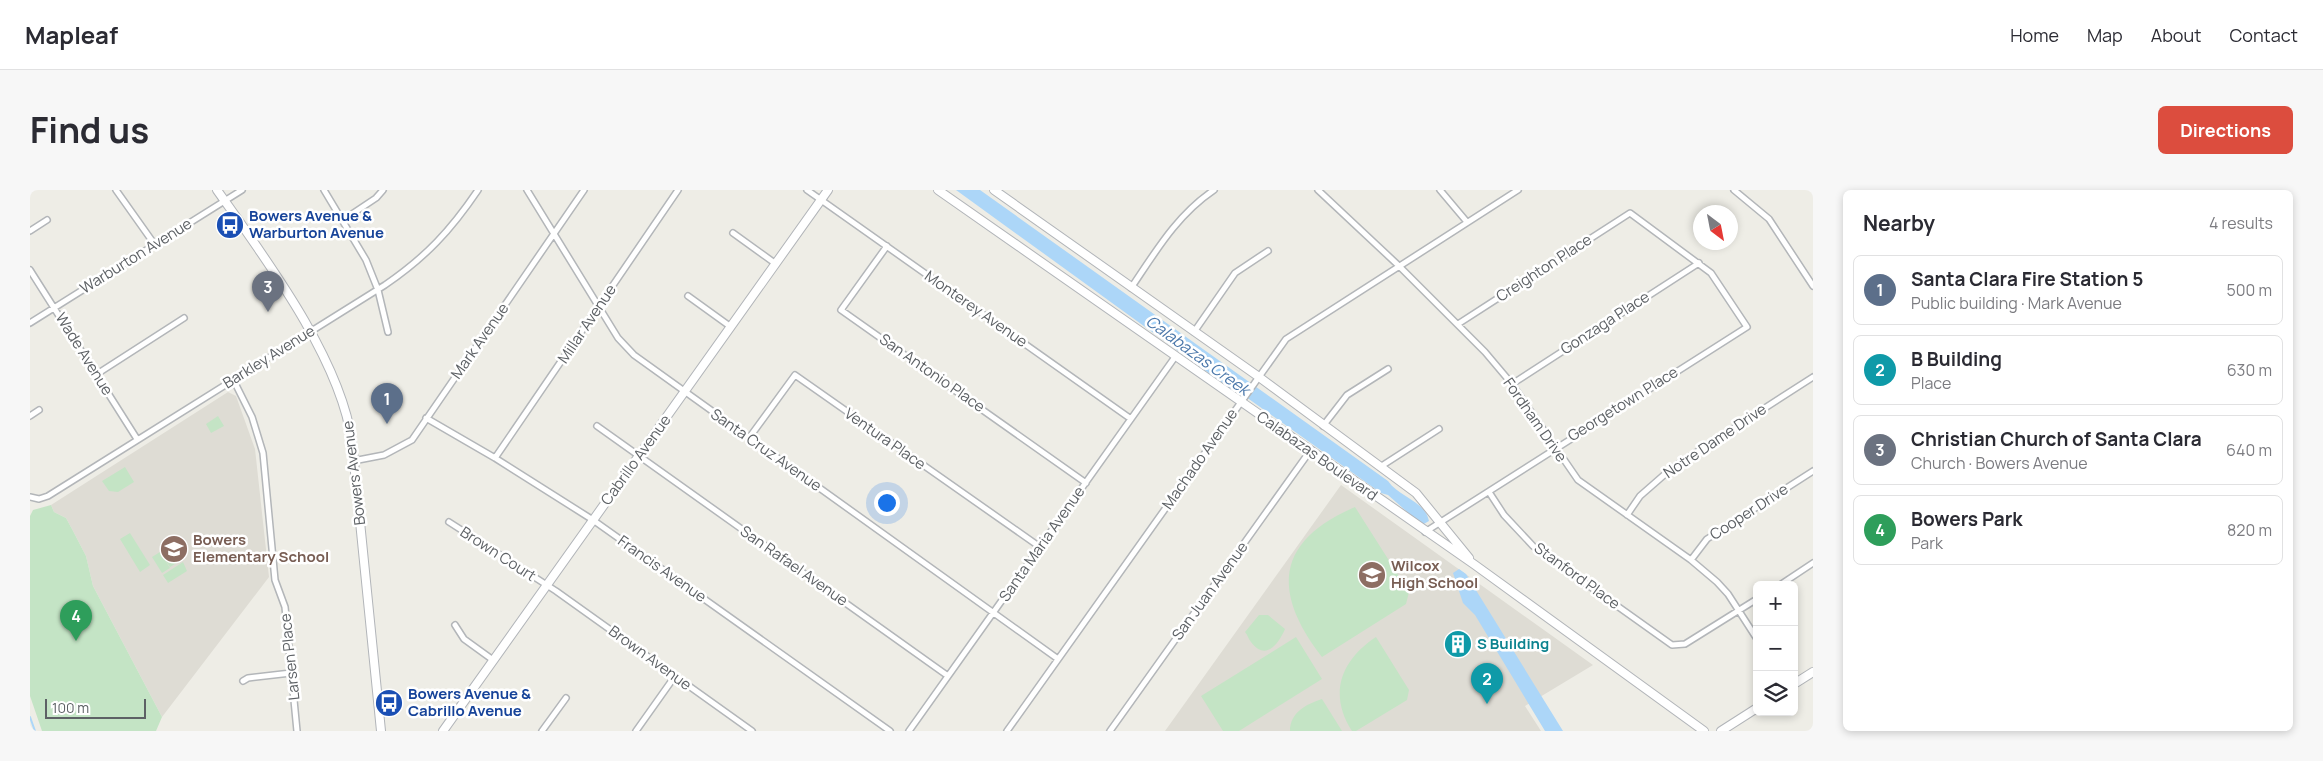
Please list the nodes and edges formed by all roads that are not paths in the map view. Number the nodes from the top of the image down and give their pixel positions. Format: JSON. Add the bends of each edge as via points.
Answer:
{"nodes":[{"id":1,"x":116,"y":190,"type":"edge"},
{"id":2,"x":217,"y":190,"type":"edge"},
{"id":3,"x":242,"y":190,"type":"edge"},
{"id":4,"x":324,"y":190,"type":"edge"},
{"id":5,"x":383,"y":190,"type":"edge"},
{"id":6,"x":478,"y":190,"type":"edge"},
{"id":7,"x":527,"y":190,"type":"edge"},
{"id":8,"x":584,"y":190,"type":"edge"},
{"id":9,"x":678,"y":190,"type":"edge"},
{"id":10,"x":807,"y":190,"type":"edge"},
{"id":11,"x":828,"y":190,"type":"edge"},
{"id":12,"x":938,"y":190,"type":"edge"},
{"id":13,"x":994,"y":190,"type":"edge"},
{"id":14,"x":1214,"y":190,"type":"edge"},
{"id":15,"x":1318,"y":190,"type":"edge"},
{"id":16,"x":1440,"y":190,"type":"edge"},
{"id":17,"x":1518,"y":190,"type":"edge"},
{"id":18,"x":1734,"y":190,"type":"edge"},
{"id":19,"x":821,"y":200,"type":"junction"},
{"id":20,"x":224,"y":201,"type":"junction"},
{"id":21,"x":47,"y":220,"type":"dead end"},
{"id":22,"x":343,"y":220,"type":"junction"},
{"id":23,"x":1467,"y":222,"type":"junction"},
{"id":24,"x":30,"y":231,"type":"edge"},
{"id":25,"x":554,"y":233,"type":"junction"},
{"id":26,"x":733,"y":233,"type":"dead end"},
{"id":27,"x":155,"y":245,"type":"junction"},
{"id":28,"x":886,"y":246,"type":"junction"},
{"id":29,"x":1268,"y":251,"type":"dead end"},
{"id":30,"x":1699,"y":263,"type":"junction"},
{"id":31,"x":776,"y":264,"type":"junction"},
{"id":32,"x":1398,"y":266,"type":"junction"},
{"id":33,"x":30,"y":270,"type":"edge"},
{"id":34,"x":1813,"y":284,"type":"edge"},
{"id":35,"x":1131,"y":288,"type":"junction"},
{"id":36,"x":378,"y":290,"type":"junction"},
{"id":37,"x":688,"y":296,"type":"dead end"},
{"id":38,"x":599,"y":306,"type":"junction"},
{"id":39,"x":54,"y":307,"type":"junction"},
{"id":40,"x":184,"y":318,"type":"dead end"},
{"id":41,"x":30,"y":322,"type":"edge"},
{"id":42,"x":1458,"y":324,"type":"junction"},
{"id":43,"x":730,"y":327,"type":"junction"},
{"id":44,"x":310,"y":332,"type":"junction"},
{"id":45,"x":388,"y":332,"type":"dead end"},
{"id":46,"x":1194,"y":333,"type":"junction"},
{"id":47,"x":1175,"y":357,"type":"junction"},
{"id":48,"x":1388,"y":369,"type":"dead end"},
{"id":49,"x":97,"y":374,"type":"junction"},
{"id":50,"x":1258,"y":377,"type":"junction"},
{"id":51,"x":1813,"y":377,"type":"edge"},
{"id":52,"x":234,"y":380,"type":"junction"},
{"id":53,"x":1512,"y":384,"type":"junction"},
{"id":54,"x":684,"y":392,"type":"junction"},
{"id":55,"x":1243,"y":399,"type":"junction"},
{"id":56,"x":39,"y":410,"type":"dead end"},
{"id":57,"x":30,"y":416,"type":"edge"},
{"id":58,"x":426,"y":418,"type":"junction"},
{"id":59,"x":1131,"y":419,"type":"junction"},
{"id":60,"x":597,"y":426,"type":"dead end"},
{"id":61,"x":1323,"y":426,"type":"junction"},
{"id":62,"x":1439,"y":429,"type":"dead end"},
{"id":63,"x":748,"y":438,"type":"junction"},
{"id":64,"x":138,"y":439,"type":"junction"},
{"id":65,"x":1556,"y":447,"type":"junction"},
{"id":66,"x":1310,"y":451,"type":"junction"},
{"id":67,"x":639,"y":456,"type":"junction"},
{"id":68,"x":496,"y":458,"type":"junction"},
{"id":69,"x":354,"y":461,"type":"junction"},
{"id":70,"x":1380,"y":467,"type":"junction"},
{"id":71,"x":1813,"y":471,"type":"edge"},
{"id":72,"x":1086,"y":483,"type":"junction"},
{"id":73,"x":1489,"y":492,"type":"junction"},
{"id":74,"x":30,"y":497,"type":"edge"},
{"id":75,"x":1627,"y":515,"type":"junction"},
{"id":76,"x":593,"y":520,"type":"junction"},
{"id":77,"x":449,"y":522,"type":"dead end"},
{"id":78,"x":1440,"y":522,"type":"junction"},
{"id":79,"x":1425,"y":532,"type":"junction"},
{"id":80,"x":1040,"y":548,"type":"junction"},
{"id":81,"x":1691,"y":560,"type":"junction"},
{"id":82,"x":1813,"y":564,"type":"edge"},
{"id":83,"x":1475,"y":565,"type":"junction"},
{"id":84,"x":1786,"y":581,"type":"edge"},
{"id":85,"x":547,"y":585,"type":"junction"},
{"id":86,"x":1753,"y":601,"type":"edge"},
{"id":87,"x":1739,"y":610,"type":"junction"},
{"id":88,"x":994,"y":612,"type":"junction"},
{"id":89,"x":455,"y":625,"type":"dead end"},
{"id":90,"x":1753,"y":633,"type":"edge"},
{"id":91,"x":1058,"y":659,"type":"junction"},
{"id":92,"x":493,"y":660,"type":"junction"},
{"id":93,"x":291,"y":672,"type":"junction"},
{"id":94,"x":1813,"y":672,"type":"edge"},
{"id":95,"x":675,"y":676,"type":"junction"},
{"id":96,"x":948,"y":676,"type":"junction"},
{"id":97,"x":243,"y":681,"type":"dead end"},
{"id":98,"x":1798,"y":681,"type":"edge"},
{"id":99,"x":566,"y":698,"type":"dead end"},
{"id":100,"x":1753,"y":711,"type":"edge"},
{"id":101,"x":297,"y":731,"type":"edge"},
{"id":102,"x":381,"y":731,"type":"edge"},
{"id":103,"x":443,"y":731,"type":"edge"},
{"id":104,"x":542,"y":731,"type":"edge"},
{"id":105,"x":636,"y":731,"type":"edge"},
{"id":106,"x":752,"y":731,"type":"edge"},
{"id":107,"x":890,"y":731,"type":"edge"},
{"id":108,"x":909,"y":731,"type":"edge"},
{"id":109,"x":1007,"y":731,"type":"edge"},
{"id":110,"x":1110,"y":731,"type":"edge"},
{"id":111,"x":1704,"y":731,"type":"edge"},
{"id":112,"x":1721,"y":731,"type":"edge"}],
"edges":[{"from":1,"to":27,"type":"street"},
{"from":2,"to":20,"type":"street","name":"Bowers Avenue"},
{"from":3,"to":20,"type":"street","name":"Warburton Avenue"},
{"from":4,"to":22,"type":"street"},
{"from":5,"to":22,"type":"street"},
{"from":6,"to":36,"type":"street","name":"Barkley Avenue","via":[[440,242],[416,264]]},
{"from":7,"to":25,"type":"street","name":"Santa Cruz Avenue"},
{"from":8,"to":25,"type":"street","name":"Mark Avenue"},
{"from":9,"to":38,"type":"street","name":"Millar Avenue"},
{"from":10,"to":19,"type":"street","name":"Monterey Avenue"},
{"from":11,"to":19,"type":"street","name":"Cabrillo Avenue"},
{"from":12,"to":47,"type":"street","name":"Calabazas Boulevard"},
{"from":13,"to":35,"type":"street","name":"Calabazas Boulevard"},
{"from":14,"to":35,"type":"street","via":[[1195,203],[1175,224]]},
{"from":15,"to":32,"type":"street","name":"Fordham Drive"},
{"from":16,"to":23,"type":"street"},
{"from":17,"to":23,"type":"street","name":"Machado Avenue"},
{"from":18,"to":34,"type":"street","via":[[1769,219]]},
{"from":19,"to":28,"type":"street","name":"Monterey Avenue"},
{"from":19,"to":31,"type":"street","name":"Cabrillo Avenue"},
{"from":20,"to":27,"type":"street","name":"Warburton Avenue"},
{"from":20,"to":44,"type":"street","name":"Bowers Avenue","via":[[248,232]]},
{"from":21,"to":24,"type":"street"},
{"from":22,"to":36,"type":"street","via":[[366,260]]},
{"from":23,"to":32,"type":"street","name":"Machado Avenue"},
{"from":25,"to":38,"type":"street","name":"Santa Cruz Avenue"},
{"from":25,"to":58,"type":"street","name":"Mark Avenue"},
{"from":26,"to":31,"type":"street"},
{"from":27,"to":39,"type":"street","name":"Warburton Avenue"},
{"from":28,"to":59,"type":"street","name":"Monterey Avenue"},
{"from":28,"to":72,"type":"street","name":"San Antonio Place","via":[[841,310]]},
{"from":29,"to":46,"type":"street","via":[[1236,273]]},
{"from":30,"to":42,"type":"street","name":"Creighton Place","via":[[1630,213]]},
{"from":30,"to":53,"type":"street","name":"Gonzaga Place"},
{"from":30,"to":65,"type":"street","name":"Georgetown Place","via":[[1711,273],[1746,327]]},
{"from":31,"to":43,"type":"street","name":"Cabrillo Avenue"},
{"from":32,"to":42,"type":"street","name":"Fordham Drive"},
{"from":32,"to":50,"type":"street","name":"Machado Avenue","via":[[1286,339]]},
{"from":33,"to":39,"type":"street","name":"Wade Avenue"},
{"from":35,"to":46,"type":"street","name":"Calabazas Boulevard"},
{"from":36,"to":44,"type":"street","name":"Barkley Avenue"},
{"from":36,"to":45,"type":"street"},
{"from":37,"to":43,"type":"street"},
{"from":38,"to":54,"type":"street","name":"Santa Cruz Avenue","via":[[626,348]]},
{"from":38,"to":68,"type":"street","name":"Millar Avenue"},
{"from":39,"to":41,"type":"street","name":"Warburton Avenue"},
{"from":39,"to":49,"type":"street","name":"Wade Avenue"},
{"from":40,"to":49,"type":"street"},
{"from":42,"to":53,"type":"street","name":"Fordham Drive"},
{"from":43,"to":54,"type":"street","name":"Cabrillo Avenue"},
{"from":44,"to":52,"type":"street","name":"Barkley Avenue"},
{"from":44,"to":69,"type":"street","name":"Bowers Avenue","via":[[328,365],[344,406],[350,424]]},
{"from":46,"to":50,"type":"street","name":"Calabazas Boulevard"},
{"from":47,"to":55,"type":"street","name":"Calabazas Boulevard"},
{"from":47,"to":59,"type":"street","name":"Santa Maria Avenue"},
{"from":48,"to":61,"type":"street","via":[[1347,395]]},
{"from":49,"to":64,"type":"street","name":"Wade Avenue"},
{"from":50,"to":55,"type":"street","name":"Machado Avenue"},
{"from":50,"to":61,"type":"street","name":"Calabazas Boulevard"},
{"from":51,"to":75,"type":"street","name":"Notre Dame Drive","via":[[1672,468],[1640,496]]},
{"from":52,"to":64,"type":"street","name":"Barkley Avenue"},
{"from":52,"to":93,"type":"street","name":"Larsen Place","via":[[252,417],[263,453],[274,580],[285,607]]},
{"from":53,"to":65,"type":"street","name":"Fordham Drive"},
{"from":54,"to":63,"type":"street","name":"Santa Cruz Avenue"},
{"from":54,"to":67,"type":"street","name":"Cabrillo Avenue"},
{"from":55,"to":66,"type":"street","name":"Calabazas Boulevard"},
{"from":55,"to":91,"type":"street","name":"Machado Avenue"},
{"from":56,"to":57,"type":"street"},
{"from":58,"to":68,"type":"street","name":"Francis Avenue"},
{"from":58,"to":69,"type":"street","name":"Mark Avenue","via":[[412,440],[400,449]]},
{"from":59,"to":72,"type":"street","name":"Santa Maria Avenue"},
{"from":60,"to":67,"type":"street","name":"San Rafael Avenue"},
{"from":61,"to":70,"type":"street","name":"Calabazas Boulevard"},
{"from":62,"to":70,"type":"street"},
{"from":63,"to":80,"type":"street","name":"Ventura Place","via":[[795,375]]},
{"from":63,"to":88,"type":"street","name":"Santa Cruz Avenue"},
{"from":64,"to":74,"type":"street","name":"Barkley Avenue","via":[[48,496]]},
{"from":65,"to":73,"type":"street","name":"Georgetown Place"},
{"from":65,"to":75,"type":"street","name":"Fordham Drive","via":[[1578,480]]},
{"from":66,"to":79,"type":"street","name":"Calabazas Boulevard"},
{"from":66,"to":110,"type":"street","name":"San Juan Avenue"},
{"from":67,"to":76,"type":"street","name":"Cabrillo Avenue"},
{"from":67,"to":96,"type":"street","name":"San Rafael Avenue"},
{"from":68,"to":76,"type":"street","name":"Francis Avenue"},
{"from":69,"to":102,"type":"street","name":"Bowers Avenue"},
{"from":70,"to":78,"type":"street","name":"Calabazas Boulevard","via":[[1416,492]]},
{"from":71,"to":81,"type":"street","name":"Cooper Drive","via":[[1707,539]]},
{"from":72,"to":80,"type":"street","name":"Santa Maria Avenue"},
{"from":73,"to":78,"type":"street","name":"Georgetown Place"},
{"from":73,"to":87,"type":"street","name":"Stanford Place","via":[[1504,515],[1534,546],[1672,645],[1685,644]]},
{"from":75,"to":81,"type":"street","name":"Fordham Drive"},
{"from":76,"to":85,"type":"street","name":"Cabrillo Avenue"},
{"from":76,"to":107,"type":"street","name":"Francis Avenue"},
{"from":77,"to":85,"type":"street","name":"Brown Court"},
{"from":78,"to":79,"type":"street","name":"Georgetown Place"},
{"from":78,"to":83,"type":"street","name":"Calabazas Boulevard"},
{"from":79,"to":83,"type":"street","name":"Calabazas Boulevard"},
{"from":80,"to":88,"type":"street","name":"Santa Maria Avenue"},
{"from":81,"to":87,"type":"street","name":"Fordham Drive","via":[[1717,582]]},
{"from":82,"to":84,"type":"street"},
{"from":83,"to":111,"type":"street","name":"Calabazas Boulevard"},
{"from":85,"to":92,"type":"street","name":"Cabrillo Avenue"},
{"from":85,"to":95,"type":"street","name":"Brown Avenue"},
{"from":86,"to":87,"type":"street"},
{"from":87,"to":90,"type":"street","name":"Fordham Drive"},
{"from":88,"to":91,"type":"street","name":"Santa Cruz Avenue"},
{"from":88,"to":96,"type":"street","name":"Santa Maria Avenue"},
{"from":89,"to":92,"type":"street","via":[[464,639]]},
{"from":91,"to":109,"type":"street","name":"Machado Avenue"},
{"from":92,"to":103,"type":"street","name":"Cabrillo Avenue"},
{"from":93,"to":97,"type":"street"},
{"from":93,"to":101,"type":"street","name":"Larsen Place"},
{"from":94,"to":98,"type":"street"},
{"from":95,"to":105,"type":"street"},
{"from":95,"to":106,"type":"street","name":"Brown Avenue"},
{"from":96,"to":108,"type":"street","name":"Santa Maria Avenue"},
{"from":99,"to":104,"type":"street"},
{"from":100,"to":112,"type":"street"}]}
